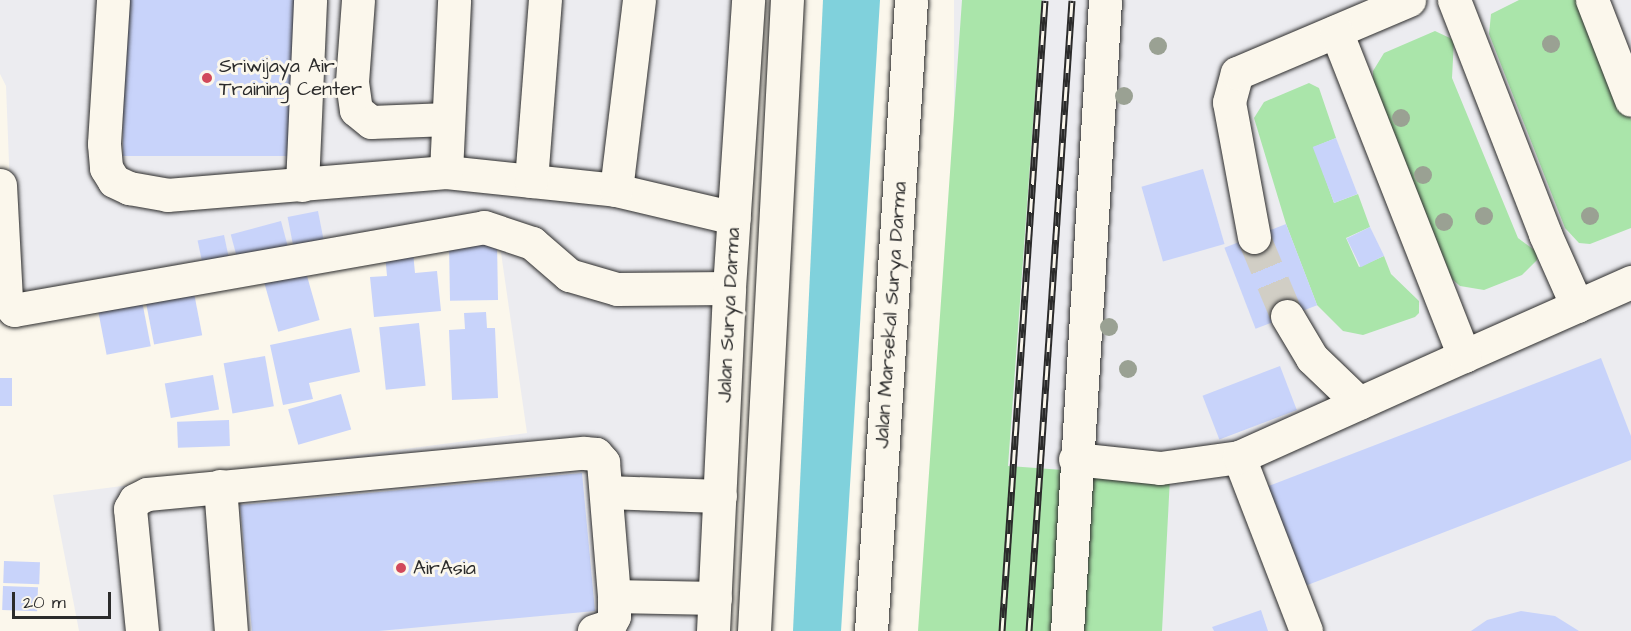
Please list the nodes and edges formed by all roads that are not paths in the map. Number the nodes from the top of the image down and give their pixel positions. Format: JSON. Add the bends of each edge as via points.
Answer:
{"nodes":[{"id":1,"x":113,"y":0,"type":"edge"},
{"id":2,"x":310,"y":0,"type":"edge"},
{"id":3,"x":358,"y":0,"type":"edge"},
{"id":4,"x":454,"y":0,"type":"edge"},
{"id":5,"x":545,"y":0,"type":"edge"},
{"id":6,"x":639,"y":0,"type":"edge"},
{"id":7,"x":748,"y":0,"type":"edge"},
{"id":8,"x":787,"y":0,"type":"edge"},
{"id":9,"x":911,"y":0,"type":"edge"},
{"id":10,"x":1106,"y":0,"type":"edge"},
{"id":11,"x":1409,"y":0,"type":"edge"},
{"id":12,"x":1454,"y":0,"type":"edge"},
{"id":13,"x":1592,"y":0,"type":"edge"},
{"id":14,"x":1336,"y":31,"type":"junction"},
{"id":15,"x":1621,"y":42,"type":"edge"},
{"id":16,"x":1631,"y":100,"type":"edge"},
{"id":17,"x":448,"y":119,"type":"junction"},
{"id":18,"x":446,"y":172,"type":"junction"},
{"id":19,"x":531,"y":181,"type":"junction"},
{"id":20,"x":0,"y":185,"type":"edge"},
{"id":21,"x":302,"y":185,"type":"junction"},
{"id":22,"x":616,"y":190,"type":"junction"},
{"id":23,"x":734,"y":218,"type":"junction"},
{"id":24,"x":1254,"y":237,"type":"tunnel mouth"},
{"id":25,"x":1631,"y":282,"type":"edge"},
{"id":26,"x":729,"y":288,"type":"junction"},
{"id":27,"x":1577,"y":306,"type":"junction"},
{"id":28,"x":1287,"y":316,"type":"tunnel mouth"},
{"id":29,"x":1464,"y":356,"type":"junction"},
{"id":30,"x":1359,"y":403,"type":"junction"},
{"id":31,"x":1239,"y":457,"type":"junction"},
{"id":32,"x":1075,"y":459,"type":"junction"},
{"id":33,"x":220,"y":486,"type":"junction"},
{"id":34,"x":606,"y":492,"type":"junction"},
{"id":35,"x":720,"y":496,"type":"junction"},
{"id":36,"x":614,"y":596,"type":"junction"},
{"id":37,"x":715,"y":598,"type":"junction"},
{"id":38,"x":142,"y":631,"type":"edge"},
{"id":39,"x":231,"y":631,"type":"edge"},
{"id":40,"x":594,"y":631,"type":"edge"},
{"id":41,"x":713,"y":631,"type":"edge"},
{"id":42,"x":754,"y":631,"type":"edge"},
{"id":43,"x":871,"y":631,"type":"edge"},
{"id":44,"x":1067,"y":631,"type":"edge"},
{"id":45,"x":1306,"y":631,"type":"edge"}],
"edges":[{"from":1,"to":21,"type":"street","via":[[104,144],[106,168],[114,180],[129,188],[167,195]]},
{"from":2,"to":21,"type":"street"},
{"from":3,"to":17,"type":"street","via":[[352,82],[356,110],[371,122]]},
{"from":4,"to":17,"type":"street"},
{"from":5,"to":19,"type":"street"},
{"from":6,"to":22,"type":"street"},
{"from":7,"to":23,"type":"street","name":"Jalan Surya Darma"},
{"from":8,"to":42,"type":"street","name":"Jalan Surya Darma"},
{"from":9,"to":43,"type":"street","name":"Jalan Marsekal Surya Darma"},
{"from":10,"to":32,"type":"street"},
{"from":11,"to":14,"type":"street"},
{"from":12,"to":27,"type":"street"},
{"from":13,"to":15,"type":"street"},
{"from":14,"to":24,"type":"street","via":[[1244,68],[1231,82],[1229,102],[1234,139]]},
{"from":14,"to":29,"type":"street"},
{"from":15,"to":16,"type":"street"},
{"from":17,"to":18,"type":"street"},
{"from":18,"to":19,"type":"street"},
{"from":18,"to":21,"type":"street"},
{"from":19,"to":22,"type":"street"},
{"from":20,"to":26,"type":"street","via":[[6,301],[14,309],[484,227],[532,243],[569,275],[617,289]]},
{"from":22,"to":23,"type":"street"},
{"from":23,"to":26,"type":"street","name":"Jalan Surya Darma"},
{"from":25,"to":27,"type":"street"},
{"from":26,"to":35,"type":"street","name":"Jalan Surya Darma"},
{"from":27,"to":29,"type":"street"},
{"from":28,"to":30,"type":"street","via":[[1312,358]]},
{"from":29,"to":30,"type":"street"},
{"from":30,"to":31,"type":"street"},
{"from":31,"to":32,"type":"street","via":[[1160,468]]},
{"from":31,"to":45,"type":"street"},
{"from":32,"to":44,"type":"street"},
{"from":33,"to":34,"type":"street","via":[[584,453],[596,454],[603,462]]},
{"from":33,"to":38,"type":"street","via":[[147,494],[135,500],[130,509]]},
{"from":33,"to":39,"type":"street"},
{"from":34,"to":35,"type":"street"},
{"from":34,"to":36,"type":"street"},
{"from":35,"to":37,"type":"street","name":"Jalan Surya Darma"},
{"from":36,"to":37,"type":"street"},
{"from":36,"to":40,"type":"street","via":[[614,616],[609,626]]},
{"from":37,"to":41,"type":"street","name":"Jalan Surya Darma"}]}
